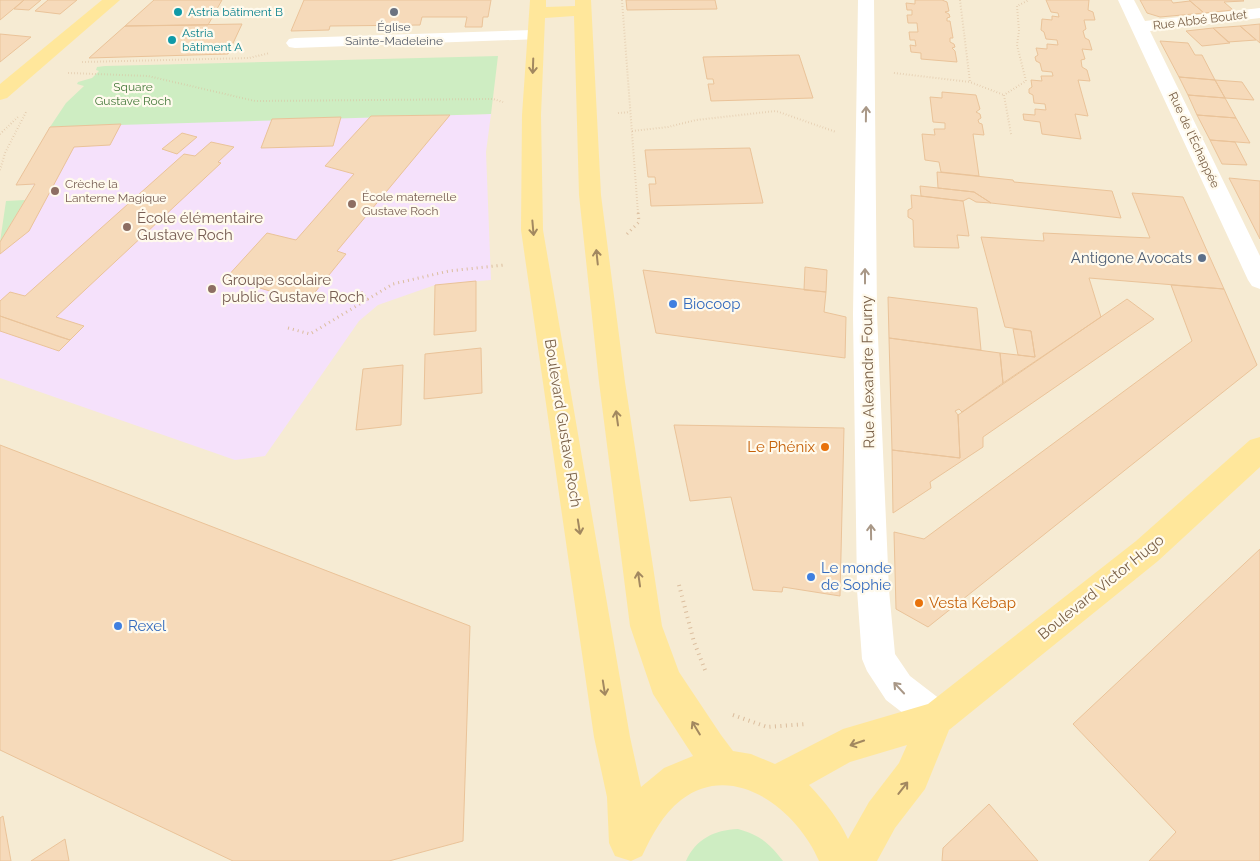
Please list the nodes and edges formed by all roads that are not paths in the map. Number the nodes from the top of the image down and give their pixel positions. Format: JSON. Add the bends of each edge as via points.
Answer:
{"nodes":[{"id":1,"x":112,"y":0,"type":"edge"},
{"id":2,"x":866,"y":0,"type":"edge"},
{"id":3,"x":1126,"y":0,"type":"edge"},
{"id":4,"x":583,"y":5,"type":"edge"},
{"id":5,"x":1260,"y":13,"type":"edge"},
{"id":6,"x":536,"y":16,"type":"edge"},
{"id":7,"x":1140,"y":27,"type":"junction"},
{"id":8,"x":295,"y":43,"type":"road end"},
{"id":9,"x":0,"y":94,"type":"edge"},
{"id":10,"x":1260,"y":280,"type":"edge"},
{"id":11,"x":1260,"y":449,"type":"edge"},
{"id":12,"x":937,"y":718,"type":"junction"},
{"id":13,"x":724,"y":768,"type":"junction"},
{"id":14,"x":777,"y":783,"type":"junction"},
{"id":15,"x":626,"y":852,"type":"edge"},
{"id":16,"x":838,"y":861,"type":"edge"},
{"id":17,"x":856,"y":861,"type":"edge"}],
"edges":[{"from":1,"to":9,"type":"main road"},
{"from":12,"to":2,"type":"street","name":"Rue Alexandre Fourny","one_way":true,"via":[[898,688],[879,659],[873,590],[866,314]]},
{"from":3,"to":7,"type":"street","name":"Rue de l'Échappée"},
{"from":4,"to":6,"type":"main road"},
{"from":13,"to":4,"type":"main road","one_way":true,"via":[[665,682],[646,626],[590,196]]},
{"from":5,"to":7,"type":"street","name":"Rue Abbé Boutet"},
{"from":6,"to":8,"type":"street"},
{"from":6,"to":15,"type":"main road","name":"Boulevard Gustave Roch","one_way":true,"via":[[530,158],[532,230],[612,737],[625,797]]},
{"from":7,"to":10,"type":"street","name":"Rue de l'Échappée"},
{"from":11,"to":12,"type":"main road","name":"Boulevard Victor Hugo","via":[[1147,551]]},
{"from":12,"to":14,"type":"main road","name":"Boulevard Victor Hugo","one_way":true,"via":[[843,748]]},
{"from":17,"to":12,"type":"main road","name":"Boulevard Victor Hugo","one_way":true,"via":[[882,815],[912,776]]},
{"from":13,"to":14,"type":"main road","via":[[760,774]]},
{"from":13,"to":15,"type":"main road","via":[[700,771],[677,781],[658,797],[640,817]]},
{"from":14,"to":16,"type":"main road","via":[[812,813]]}]}
